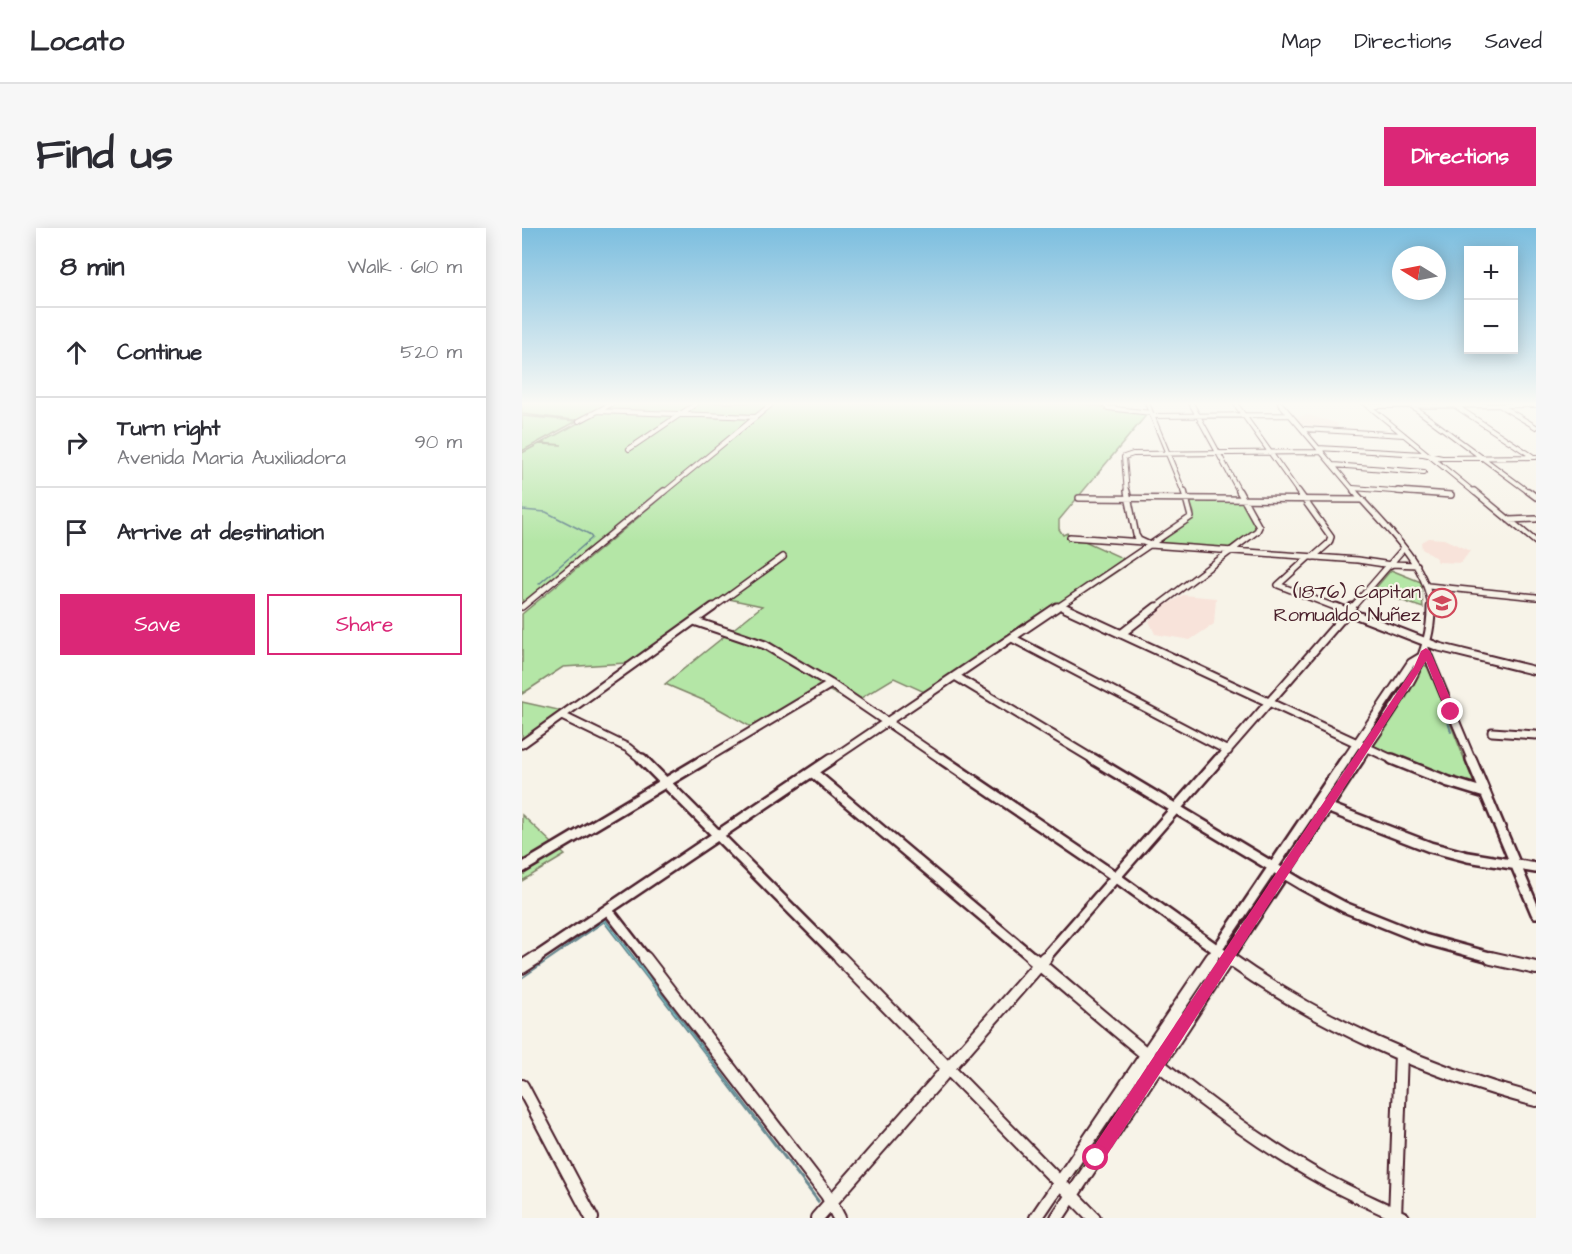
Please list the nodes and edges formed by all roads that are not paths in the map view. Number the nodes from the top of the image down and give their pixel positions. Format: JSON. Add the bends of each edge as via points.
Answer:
{"nodes":[{"id":1,"x":716,"y":449,"type":"edge"},
{"id":2,"x":1166,"y":449,"type":"edge"},
{"id":3,"x":1217,"y":449,"type":"edge"},
{"id":4,"x":1268,"y":449,"type":"edge"},
{"id":5,"x":1321,"y":449,"type":"edge"},
{"id":6,"x":1324,"y":449,"type":"joint"},
{"id":7,"x":1328,"y":449,"type":"edge"},
{"id":8,"x":1423,"y":449,"type":"edge"},
{"id":9,"x":1471,"y":449,"type":"edge"},
{"id":10,"x":1167,"y":452,"type":"junction"},
{"id":11,"x":1219,"y":453,"type":"junction"},
{"id":12,"x":1271,"y":453,"type":"junction"},
{"id":13,"x":1430,"y":455,"type":"junction"},
{"id":14,"x":1482,"y":457,"type":"junction"},
{"id":15,"x":1535,"y":457,"type":"edge"},
{"id":16,"x":1334,"y":465,"type":"junction"},
{"id":17,"x":1340,"y":466,"type":"junction"},
{"id":18,"x":1424,"y":472,"type":"dead end"},
{"id":19,"x":1353,"y":488,"type":"junction"},
{"id":20,"x":1361,"y":489,"type":"junction"},
{"id":21,"x":1451,"y":495,"type":"dead end"},
{"id":22,"x":1536,"y":497,"type":"edge"},
{"id":23,"x":1079,"y":498,"type":"dead end"},
{"id":24,"x":1128,"y":499,"type":"junction"},
{"id":25,"x":1186,"y":499,"type":"junction"},
{"id":26,"x":1244,"y":499,"type":"junction"},
{"id":27,"x":1304,"y":499,"type":"junction"},
{"id":28,"x":1363,"y":500,"type":"junction"},
{"id":29,"x":1536,"y":519,"type":"edge"},
{"id":30,"x":1509,"y":520,"type":"junction"},
{"id":31,"x":1070,"y":537,"type":"dead end"},
{"id":32,"x":1536,"y":542,"type":"edge"},
{"id":33,"x":1146,"y":544,"type":"junction"},
{"id":34,"x":1404,"y":548,"type":"junction"},
{"id":35,"x":1230,"y":551,"type":"junction"},
{"id":36,"x":783,"y":557,"type":"dead end"},
{"id":37,"x":1311,"y":557,"type":"junction"},
{"id":38,"x":1391,"y":565,"type":"junction"},
{"id":39,"x":1417,"y":565,"type":"junction"},
{"id":40,"x":1428,"y":586,"type":"junction"},
{"id":41,"x":1536,"y":597,"type":"edge"},
{"id":42,"x":1060,"y":606,"type":"junction"},
{"id":43,"x":522,"y":607,"type":"edge"},
{"id":44,"x":1350,"y":612,"type":"junction"},
{"id":45,"x":694,"y":621,"type":"junction"},
{"id":46,"x":1121,"y":634,"type":"junction"},
{"id":47,"x":1012,"y":638,"type":"junction"},
{"id":48,"x":1425,"y":650,"type":"junction"},
{"id":49,"x":1536,"y":671,"type":"edge"},
{"id":50,"x":955,"y":676,"type":"junction"},
{"id":51,"x":831,"y":684,"type":"junction"},
{"id":52,"x":1269,"y":704,"type":"junction"},
{"id":53,"x":562,"y":716,"type":"junction"},
{"id":54,"x":887,"y":722,"type":"junction"},
{"id":55,"x":1492,"y":732,"type":"dead end"},
{"id":56,"x":1536,"y":735,"type":"edge"},
{"id":57,"x":522,"y":744,"type":"edge"},
{"id":58,"x":1361,"y":746,"type":"junction"},
{"id":59,"x":1228,"y":751,"type":"junction"},
{"id":60,"x":812,"y":772,"type":"junction"},
{"id":61,"x":666,"y":782,"type":"junction"},
{"id":62,"x":1485,"y":793,"type":"junction"},
{"id":63,"x":1322,"y":805,"type":"junction"},
{"id":64,"x":1176,"y":810,"type":"junction"},
{"id":65,"x":719,"y":834,"type":"junction"},
{"id":66,"x":1516,"y":865,"type":"junction"},
{"id":67,"x":522,"y":868,"type":"edge"},
{"id":68,"x":1273,"y":868,"type":"junction"},
{"id":69,"x":1536,"y":868,"type":"edge"},
{"id":70,"x":1283,"y":874,"type":"junction"},
{"id":71,"x":1116,"y":878,"type":"junction"},
{"id":72,"x":608,"y":910,"type":"junction"},
{"id":73,"x":1536,"y":913,"type":"edge"},
{"id":74,"x":1217,"y":950,"type":"junction"},
{"id":75,"x":1228,"y":958,"type":"junction"},
{"id":76,"x":1040,"y":964,"type":"junction"},
{"id":77,"x":522,"y":967,"type":"edge"},
{"id":78,"x":1536,"y":968,"type":"edge"},
{"id":79,"x":1401,"y":1053,"type":"junction"},
{"id":80,"x":1147,"y":1054,"type":"junction"},
{"id":81,"x":1158,"y":1064,"type":"junction"},
{"id":82,"x":948,"y":1069,"type":"junction"},
{"id":83,"x":522,"y":1086,"type":"edge"},
{"id":84,"x":1536,"y":1100,"type":"edge"},
{"id":85,"x":1060,"y":1183,"type":"junction"},
{"id":86,"x":1072,"y":1195,"type":"junction"},
{"id":87,"x":830,"y":1203,"type":"junction"},
{"id":88,"x":1398,"y":1217,"type":"edge"},
{"id":89,"x":592,"y":1218,"type":"edge"},
{"id":90,"x":817,"y":1218,"type":"edge"},
{"id":91,"x":839,"y":1218,"type":"edge"},
{"id":92,"x":1036,"y":1218,"type":"edge"},
{"id":93,"x":1057,"y":1218,"type":"edge"},
{"id":94,"x":1094,"y":1218,"type":"edge"}],
"edges":[{"from":1,"to":43,"type":"street"},
{"from":2,"to":10,"type":"street"},
{"from":3,"to":11,"type":"street"},
{"from":4,"to":12,"type":"street"},
{"from":5,"to":12,"type":"street"},
{"from":6,"to":16,"type":"street"},
{"from":6,"to":17,"type":"street"},
{"from":7,"to":13,"type":"street"},
{"from":8,"to":13,"type":"street"},
{"from":9,"to":14,"type":"street"},
{"from":10,"to":11,"type":"street"},
{"from":10,"to":24,"type":"street","via":[[1124,457]]},
{"from":10,"to":25,"type":"street"},
{"from":11,"to":12,"type":"street"},
{"from":11,"to":26,"type":"street"},
{"from":12,"to":27,"type":"street"},
{"from":13,"to":14,"type":"street"},
{"from":13,"to":30,"type":"street"},
{"from":14,"to":15,"type":"street"},
{"from":14,"to":22,"type":"street"},
{"from":16,"to":17,"type":"street"},
{"from":16,"to":19,"type":"street"},
{"from":17,"to":18,"type":"street"},
{"from":17,"to":20,"type":"street"},
{"from":19,"to":20,"type":"street"},
{"from":19,"to":28,"type":"street"},
{"from":20,"to":21,"type":"street"},
{"from":23,"to":24,"type":"street"},
{"from":24,"to":25,"type":"street"},
{"from":24,"to":33,"type":"street","via":[[1136,535]]},
{"from":25,"to":26,"type":"street"},
{"from":25,"to":33,"type":"street","via":[[1191,517]]},
{"from":26,"to":27,"type":"street"},
{"from":26,"to":35,"type":"street","via":[[1259,527]]},
{"from":27,"to":28,"type":"street"},
{"from":27,"to":37,"type":"street","via":[[1331,537]]},
{"from":28,"to":34,"type":"street"},
{"from":29,"to":30,"type":"street"},
{"from":30,"to":32,"type":"street"},
{"from":31,"to":33,"type":"street"},
{"from":33,"to":35,"type":"street"},
{"from":33,"to":42,"type":"street"},
{"from":34,"to":38,"type":"street"},
{"from":34,"to":39,"type":"street"},
{"from":35,"to":37,"type":"street"},
{"from":35,"to":46,"type":"street"},
{"from":36,"to":45,"type":"street"},
{"from":37,"to":38,"type":"street"},
{"from":37,"to":44,"type":"street","via":[[1278,585]]},
{"from":38,"to":39,"type":"street"},
{"from":38,"to":44,"type":"street"},
{"from":39,"to":40,"type":"street"},
{"from":40,"to":41,"type":"street"},
{"from":40,"to":48,"type":"street","via":[[1432,604]]},
{"from":42,"to":46,"type":"street"},
{"from":42,"to":47,"type":"street"},
{"from":44,"to":48,"type":"street"},
{"from":44,"to":52,"type":"street"},
{"from":45,"to":51,"type":"street","via":[[765,645]]},
{"from":45,"to":53,"type":"street"},
{"from":46,"to":52,"type":"street"},
{"from":47,"to":50,"type":"street"},
{"from":47,"to":59,"type":"street"},
{"from":48,"to":49,"type":"street","via":[[1460,653]]},
{"from":48,"to":58,"type":"street","via":[[1419,667]]},
{"from":48,"to":62,"type":"street"},
{"from":50,"to":54,"type":"street"},
{"from":50,"to":64,"type":"street"},
{"from":51,"to":54,"type":"street"},
{"from":51,"to":61,"type":"street"},
{"from":52,"to":58,"type":"street"},
{"from":52,"to":59,"type":"street"},
{"from":53,"to":57,"type":"street"},
{"from":53,"to":61,"type":"street","via":[[628,748]]},
{"from":54,"to":60,"type":"street"},
{"from":54,"to":71,"type":"street"},
{"from":55,"to":56,"type":"street"},
{"from":58,"to":62,"type":"street"},
{"from":58,"to":63,"type":"street"},
{"from":59,"to":64,"type":"street"},
{"from":60,"to":65,"type":"street"},
{"from":60,"to":76,"type":"street"},
{"from":61,"to":65,"type":"street"},
{"from":61,"to":67,"type":"street"},
{"from":62,"to":66,"type":"street"},
{"from":63,"to":66,"type":"street","via":[[1430,847]]},
{"from":63,"to":68,"type":"street"},
{"from":63,"to":70,"type":"street"},
{"from":64,"to":68,"type":"street"},
{"from":64,"to":71,"type":"street"},
{"from":65,"to":72,"type":"street"},
{"from":65,"to":82,"type":"street"},
{"from":66,"to":69,"type":"street"},
{"from":66,"to":73,"type":"street"},
{"from":68,"to":70,"type":"street"},
{"from":68,"to":74,"type":"street"},
{"from":70,"to":75,"type":"street"},
{"from":70,"to":78,"type":"street","via":[[1360,914],[1424,939]]},
{"from":71,"to":74,"type":"street"},
{"from":71,"to":76,"type":"street"},
{"from":72,"to":77,"type":"street"},
{"from":72,"to":87,"type":"street"},
{"from":74,"to":75,"type":"street"},
{"from":74,"to":80,"type":"street"},
{"from":75,"to":79,"type":"street","via":[[1304,1007]]},
{"from":75,"to":81,"type":"street"},
{"from":76,"to":80,"type":"street"},
{"from":76,"to":82,"type":"street"},
{"from":79,"to":84,"type":"street","via":[[1485,1088]]},
{"from":79,"to":88,"type":"street"},
{"from":80,"to":81,"type":"street"},
{"from":80,"to":85,"type":"street"},
{"from":81,"to":86,"type":"street"},
{"from":81,"to":88,"type":"street","via":[[1250,1133],[1325,1180]]},
{"from":82,"to":85,"type":"street"},
{"from":82,"to":87,"type":"street"},
{"from":83,"to":89,"type":"street"},
{"from":85,"to":86,"type":"street"},
{"from":85,"to":92,"type":"street"},
{"from":86,"to":93,"type":"street"},
{"from":86,"to":94,"type":"street"},
{"from":87,"to":90,"type":"street"},
{"from":87,"to":91,"type":"street"}]}
